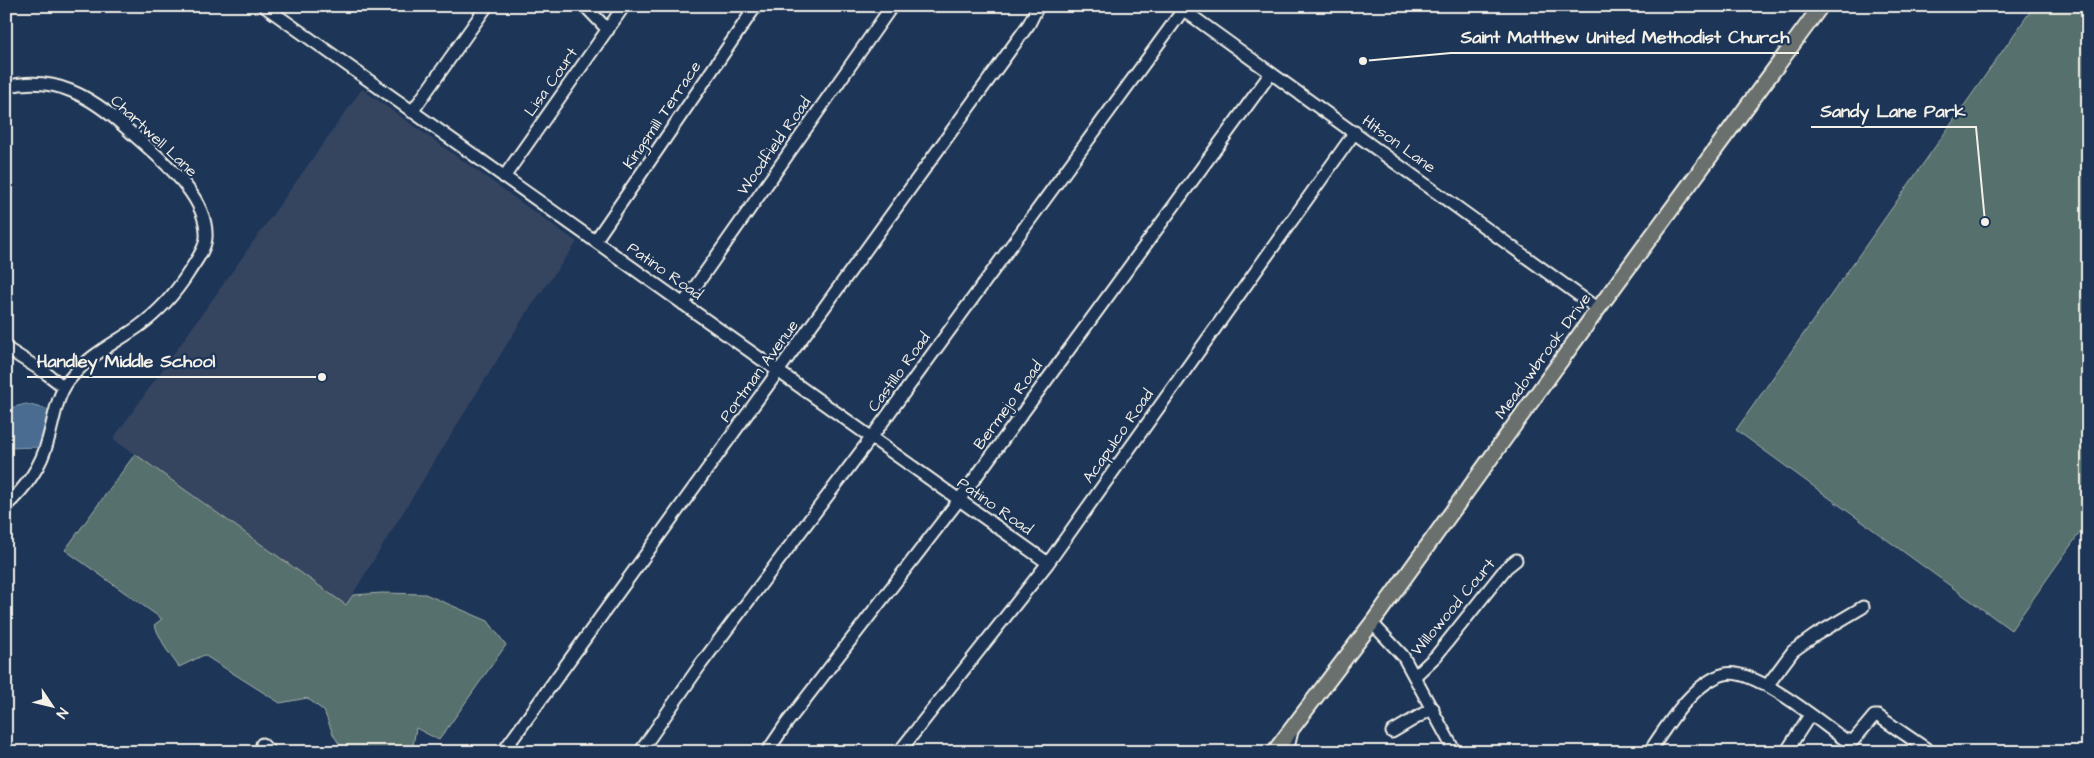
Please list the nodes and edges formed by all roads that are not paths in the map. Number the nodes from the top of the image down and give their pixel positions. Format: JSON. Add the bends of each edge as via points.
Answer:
{"nodes":[{"id":1,"x":264,"y":6,"type":"edge"},
{"id":2,"x":487,"y":6,"type":"edge"},
{"id":3,"x":585,"y":6,"type":"edge"},
{"id":4,"x":624,"y":6,"type":"edge"},
{"id":5,"x":756,"y":6,"type":"edge"},
{"id":6,"x":892,"y":6,"type":"edge"},
{"id":7,"x":1038,"y":6,"type":"edge"},
{"id":8,"x":1821,"y":6,"type":"edge"},
{"id":9,"x":1181,"y":8,"type":"edge"},
{"id":10,"x":608,"y":30,"type":"junction"},
{"id":11,"x":1271,"y":73,"type":"junction"},
{"id":12,"x":6,"y":87,"type":"edge"},
{"id":13,"x":412,"y":112,"type":"junction"},
{"id":14,"x":1355,"y":132,"type":"junction"},
{"id":15,"x":504,"y":177,"type":"junction"},
{"id":16,"x":595,"y":241,"type":"junction"},
{"id":17,"x":683,"y":304,"type":"junction"},
{"id":18,"x":1598,"y":309,"type":"junction"},
{"id":19,"x":6,"y":348,"type":"edge"},
{"id":20,"x":779,"y":372,"type":"junction"},
{"id":21,"x":64,"y":387,"type":"junction"},
{"id":22,"x":871,"y":438,"type":"junction"},
{"id":23,"x":959,"y":500,"type":"junction"},
{"id":24,"x":6,"y":506,"type":"edge"},
{"id":25,"x":1516,"y":560,"type":"dead end"},
{"id":26,"x":1048,"y":563,"type":"junction"},
{"id":27,"x":1863,"y":607,"type":"dead end"},
{"id":28,"x":1372,"y":623,"type":"junction"},
{"id":29,"x":1415,"y":676,"type":"junction"},
{"id":30,"x":1767,"y":686,"type":"junction"},
{"id":31,"x":1433,"y":708,"type":"junction"},
{"id":32,"x":1810,"y":715,"type":"junction"},
{"id":33,"x":1293,"y":727,"type":"junction"},
{"id":34,"x":1392,"y":732,"type":"dead end"},
{"id":35,"x":1925,"y":750,"type":"edge"},
{"id":36,"x":503,"y":752,"type":"edge"},
{"id":37,"x":640,"y":752,"type":"edge"},
{"id":38,"x":767,"y":752,"type":"edge"},
{"id":39,"x":899,"y":752,"type":"edge"},
{"id":40,"x":1274,"y":752,"type":"edge"},
{"id":41,"x":1286,"y":752,"type":"edge"},
{"id":42,"x":1455,"y":752,"type":"edge"},
{"id":43,"x":1649,"y":752,"type":"edge"},
{"id":44,"x":1786,"y":752,"type":"edge"}],
"edges":[{"from":1,"to":13,"type":"street","name":"Patino Road"},
{"from":2,"to":13,"type":"street"},
{"from":3,"to":10,"type":"street"},
{"from":4,"to":10,"type":"street","name":"Lisa Court"},
{"from":5,"to":16,"type":"street","name":"Kingsmill Terrace"},
{"from":6,"to":17,"type":"street","name":"Woodfield Road"},
{"from":7,"to":20,"type":"street","name":"Portman Avenue","via":[[1029,24]]},
{"from":8,"to":18,"type":"main road","name":"Meadowbrook Drive"},
{"from":9,"to":11,"type":"street","name":"Hitson Lane"},
{"from":9,"to":22,"type":"street","name":"Castillo Road"},
{"from":10,"to":15,"type":"street","name":"Lisa Court"},
{"from":11,"to":14,"type":"street","name":"Hitson Lane"},
{"from":11,"to":23,"type":"street","name":"Bermejo Road"},
{"from":12,"to":21,"type":"street","name":"Chartwell Lane","via":[[38,84],[62,87],[106,110],[178,176],[196,203],[205,226],[206,240],[199,256],[166,304],[81,365]]},
{"from":13,"to":15,"type":"street","name":"Patino Road"},
{"from":14,"to":18,"type":"street","name":"Hitson Lane"},
{"from":14,"to":26,"type":"street","name":"Acapulco Road"},
{"from":15,"to":16,"type":"street","name":"Patino Road"},
{"from":16,"to":17,"type":"street","name":"Patino Road"},
{"from":17,"to":20,"type":"street","name":"Patino Road"},
{"from":18,"to":28,"type":"main road","name":"Meadowbrook Drive"},
{"from":19,"to":21,"type":"street"},
{"from":20,"to":22,"type":"street","name":"Patino Road"},
{"from":20,"to":36,"type":"street","name":"Portman Avenue"},
{"from":21,"to":24,"type":"street","name":"Chartwell Lane","via":[[36,472]]},
{"from":22,"to":23,"type":"street","name":"Patino Road"},
{"from":22,"to":37,"type":"street","name":"Castillo Road","via":[[701,664]]},
{"from":23,"to":26,"type":"street","name":"Patino Road"},
{"from":23,"to":38,"type":"street","name":"Bermejo Road"},
{"from":25,"to":29,"type":"street","name":"Willowood Court","via":[[1506,568],[1436,656]]},
{"from":26,"to":39,"type":"street","name":"Acapulco Road"},
{"from":27,"to":30,"type":"street","via":[[1794,651]]},
{"from":28,"to":29,"type":"street","via":[[1403,656]]},
{"from":28,"to":33,"type":"main road","name":"Meadowbrook Drive"},
{"from":29,"to":31,"type":"street"},
{"from":30,"to":32,"type":"street"},
{"from":30,"to":43,"type":"street","via":[[1741,674],[1725,674],[1714,679],[1690,697]]},
{"from":31,"to":34,"type":"street"},
{"from":31,"to":42,"type":"street"},
{"from":32,"to":35,"type":"street","via":[[1844,739],[1853,741],[1874,716],[1878,716]]},
{"from":32,"to":44,"type":"street"},
{"from":33,"to":40,"type":"main road","name":"Meadowbrook Drive"},
{"from":33,"to":41,"type":"street"}]}
